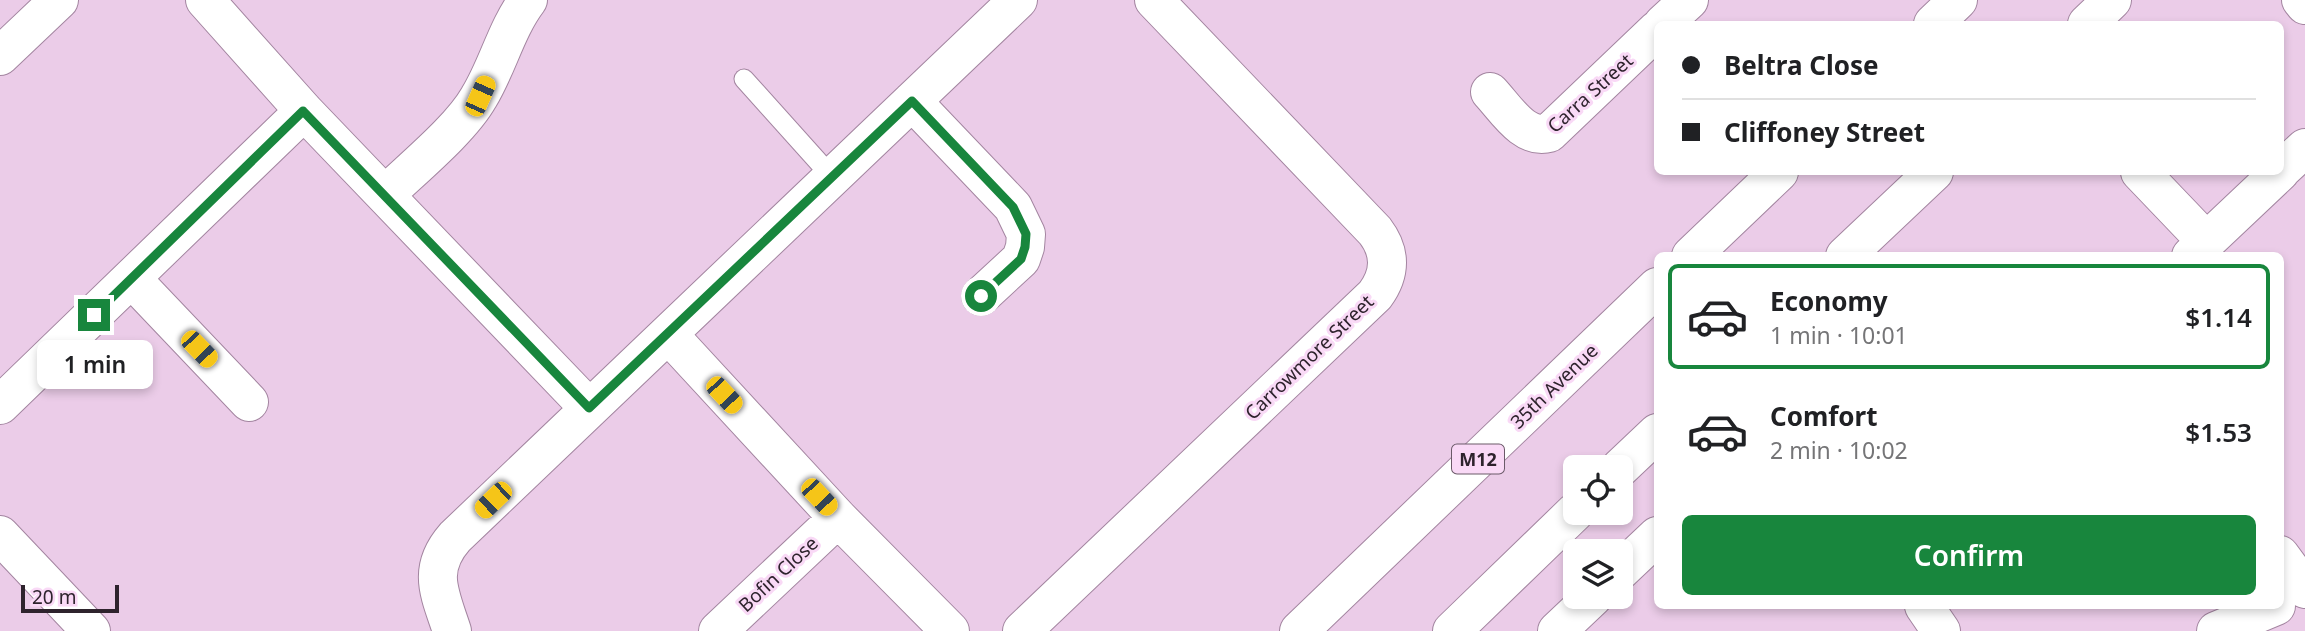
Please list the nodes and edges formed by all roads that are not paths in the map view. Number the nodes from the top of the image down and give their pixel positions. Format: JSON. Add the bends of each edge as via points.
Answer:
{"nodes":[{"id":1,"x":59,"y":0,"type":"edge"},
{"id":2,"x":205,"y":0,"type":"edge"},
{"id":3,"x":528,"y":0,"type":"edge"},
{"id":4,"x":1018,"y":0,"type":"edge"},
{"id":5,"x":1154,"y":0,"type":"edge"},
{"id":6,"x":1958,"y":0,"type":"edge"},
{"id":7,"x":2112,"y":0,"type":"edge"},
{"id":8,"x":2301,"y":0,"type":"edge"},
{"id":9,"x":2305,"y":5,"type":"edge"},
{"id":10,"x":1936,"y":21,"type":"edge"},
{"id":11,"x":2090,"y":21,"type":"edge"},
{"id":12,"x":1654,"y":32,"type":"edge"},
{"id":13,"x":0,"y":56,"type":"edge"},
{"id":14,"x":744,"y":79,"type":"dead end"},
{"id":15,"x":1490,"y":92,"type":"dead end"},
{"id":16,"x":912,"y":101,"type":"junction"},
{"id":17,"x":303,"y":111,"type":"junction"},
{"id":18,"x":2291,"y":169,"type":"edge"},
{"id":19,"x":1776,"y":175,"type":"edge"},
{"id":20,"x":1931,"y":175,"type":"edge"},
{"id":21,"x":2142,"y":175,"type":"edge"},
{"id":22,"x":832,"y":177,"type":"junction"},
{"id":23,"x":385,"y":195,"type":"junction"},
{"id":24,"x":2199,"y":248,"type":"edge"},
{"id":25,"x":1694,"y":252,"type":"edge"},
{"id":26,"x":1849,"y":252,"type":"edge"},
{"id":27,"x":132,"y":279,"type":"junction"},
{"id":28,"x":1654,"y":290,"type":"edge"},
{"id":29,"x":981,"y":296,"type":"dead end"},
{"id":30,"x":668,"y":334,"type":"junction"},
{"id":31,"x":249,"y":402,"type":"dead end"},
{"id":32,"x":0,"y":405,"type":"edge"},
{"id":33,"x":589,"y":408,"type":"junction"},
{"id":34,"x":1654,"y":436,"type":"edge"},
{"id":35,"x":1633,"y":456,"type":"edge"},
{"id":36,"x":838,"y":518,"type":"junction"},
{"id":37,"x":1563,"y":524,"type":"edge"},
{"id":38,"x":0,"y":535,"type":"edge"},
{"id":39,"x":1654,"y":539,"type":"edge"},
{"id":40,"x":1633,"y":559,"type":"edge"},
{"id":41,"x":2284,"y":561,"type":"edge"},
{"id":42,"x":2305,"y":591,"type":"edge"},
{"id":43,"x":2284,"y":602,"type":"edge"},
{"id":44,"x":1580,"y":609,"type":"edge"},
{"id":45,"x":1926,"y":609,"type":"edge"},
{"id":46,"x":2268,"y":609,"type":"edge"},
{"id":47,"x":91,"y":631,"type":"edge"},
{"id":48,"x":452,"y":631,"type":"edge"},
{"id":49,"x":718,"y":631,"type":"edge"},
{"id":50,"x":950,"y":631,"type":"edge"},
{"id":51,"x":1022,"y":631,"type":"edge"},
{"id":52,"x":1299,"y":631,"type":"edge"},
{"id":53,"x":1452,"y":631,"type":"edge"},
{"id":54,"x":1557,"y":631,"type":"edge"},
{"id":55,"x":1941,"y":631,"type":"edge"},
{"id":56,"x":2216,"y":631,"type":"edge"}],
"edges":[{"from":1,"to":13,"type":"street"},
{"from":2,"to":17,"type":"street"},
{"from":3,"to":23,"type":"street","via":[[473,107]]},
{"from":4,"to":16,"type":"street"},
{"from":5,"to":51,"type":"street","name":"Carrowmore Street","via":[[1375,230],[1386,249],[1386,277],[1375,295]]},
{"from":6,"to":10,"type":"street"},
{"from":7,"to":11,"type":"street"},
{"from":8,"to":9,"type":"street"},
{"from":12,"to":15,"type":"street","name":"Carra Street","via":[[1549,133],[1530,133]]},
{"from":14,"to":22,"type":"lane"},
{"from":16,"to":22,"type":"street"},
{"from":16,"to":29,"type":"street","via":[[1013,207],[1026,234],[1021,259]]},
{"from":17,"to":23,"type":"street"},
{"from":17,"to":27,"type":"street"},
{"from":18,"to":24,"type":"street"},
{"from":19,"to":25,"type":"street"},
{"from":20,"to":26,"type":"street"},
{"from":21,"to":24,"type":"street"},
{"from":22,"to":30,"type":"street"},
{"from":23,"to":33,"type":"street"},
{"from":27,"to":31,"type":"street"},
{"from":27,"to":32,"type":"street"},
{"from":28,"to":52,"type":"street","name":"35th Avenue","number":"M12"},
{"from":30,"to":33,"type":"street"},
{"from":30,"to":36,"type":"street"},
{"from":33,"to":48,"type":"street","via":[[445,548],[436,577]]},
{"from":34,"to":35,"type":"street"},
{"from":36,"to":49,"type":"street","name":"Bofin Close"},
{"from":36,"to":50,"type":"street"},
{"from":37,"to":53,"type":"street"},
{"from":38,"to":47,"type":"street"},
{"from":39,"to":40,"type":"street"},
{"from":41,"to":42,"type":"street"},
{"from":42,"to":43,"type":"street"},
{"from":44,"to":54,"type":"street"},
{"from":45,"to":55,"type":"street"},
{"from":46,"to":56,"type":"street"}]}
